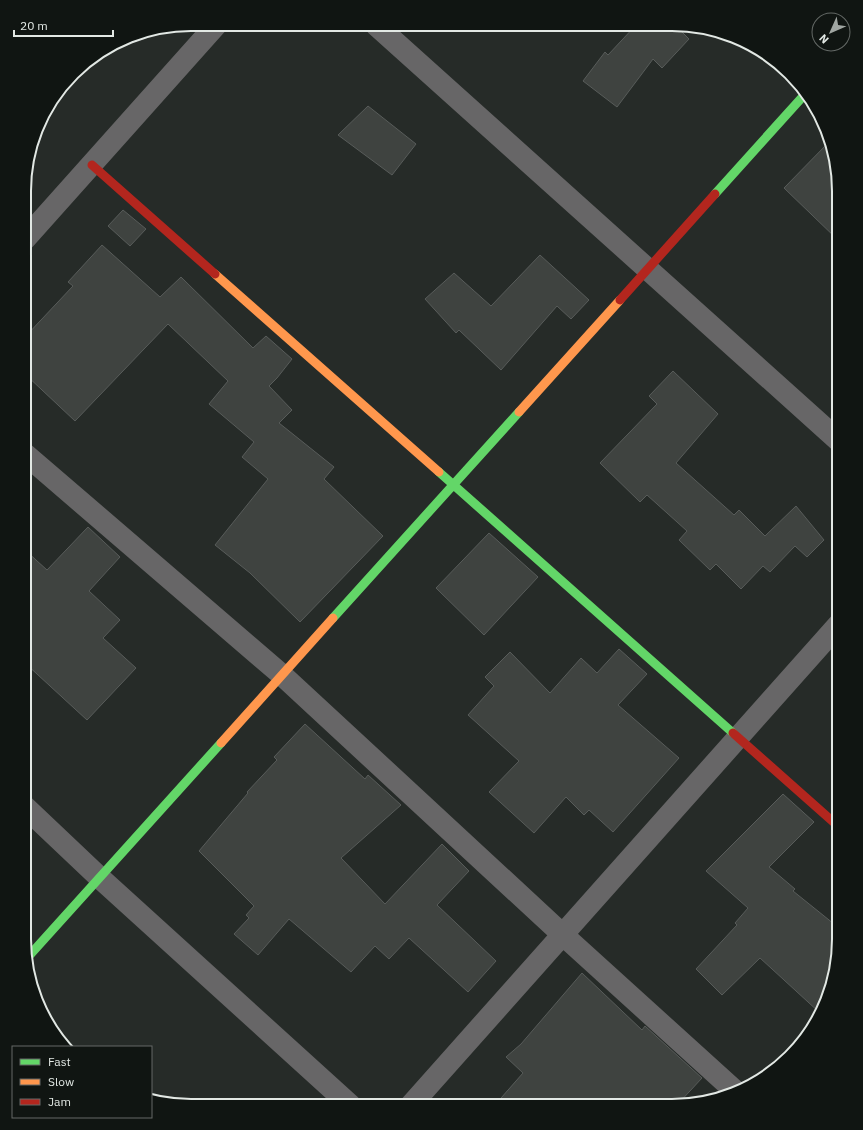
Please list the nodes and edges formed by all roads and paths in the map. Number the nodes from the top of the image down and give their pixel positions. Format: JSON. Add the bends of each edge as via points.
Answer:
{"nodes":[{"id":1,"x":211,"y":31,"type":"edge"},
{"id":2,"x":384,"y":31,"type":"edge"},
{"id":3,"x":802,"y":98,"type":"edge"},
{"id":4,"x":92,"y":165,"type":"junction"},
{"id":5,"x":31,"y":231,"type":"edge"},
{"id":6,"x":648,"y":269,"type":"junction"},
{"id":7,"x":832,"y":435,"type":"edge"},
{"id":8,"x":31,"y":459,"type":"edge"},
{"id":9,"x":453,"y":485,"type":"junction"},
{"id":10,"x":832,"y":632,"type":"edge"},
{"id":11,"x":282,"y":675,"type":"junction"},
{"id":12,"x":738,"y":738,"type":"junction"},
{"id":13,"x":31,"y":813,"type":"edge"},
{"id":14,"x":832,"y":821,"type":"edge"},
{"id":15,"x":100,"y":878,"type":"junction"},
{"id":16,"x":563,"y":935,"type":"junction"},
{"id":17,"x":31,"y":953,"type":"edge"},
{"id":18,"x":731,"y":1088,"type":"edge"},
{"id":19,"x":343,"y":1099,"type":"edge"},
{"id":20,"x":416,"y":1099,"type":"edge"}],
"edges":[{"from":1,"to":4,"type":"street"},
{"from":2,"to":6,"type":"street"},
{"from":3,"to":6,"type":"street"},
{"from":4,"to":5,"type":"street"},
{"from":4,"to":9,"type":"street"},
{"from":6,"to":7,"type":"street"},
{"from":6,"to":9,"type":"street"},
{"from":8,"to":11,"type":"street"},
{"from":9,"to":11,"type":"street"},
{"from":9,"to":12,"type":"street"},
{"from":10,"to":12,"type":"street"},
{"from":11,"to":15,"type":"street"},
{"from":11,"to":16,"type":"street"},
{"from":12,"to":14,"type":"street"},
{"from":12,"to":16,"type":"street"},
{"from":13,"to":15,"type":"street"},
{"from":15,"to":17,"type":"street"},
{"from":15,"to":19,"type":"street"},
{"from":16,"to":18,"type":"street"},
{"from":16,"to":20,"type":"street"}]}
